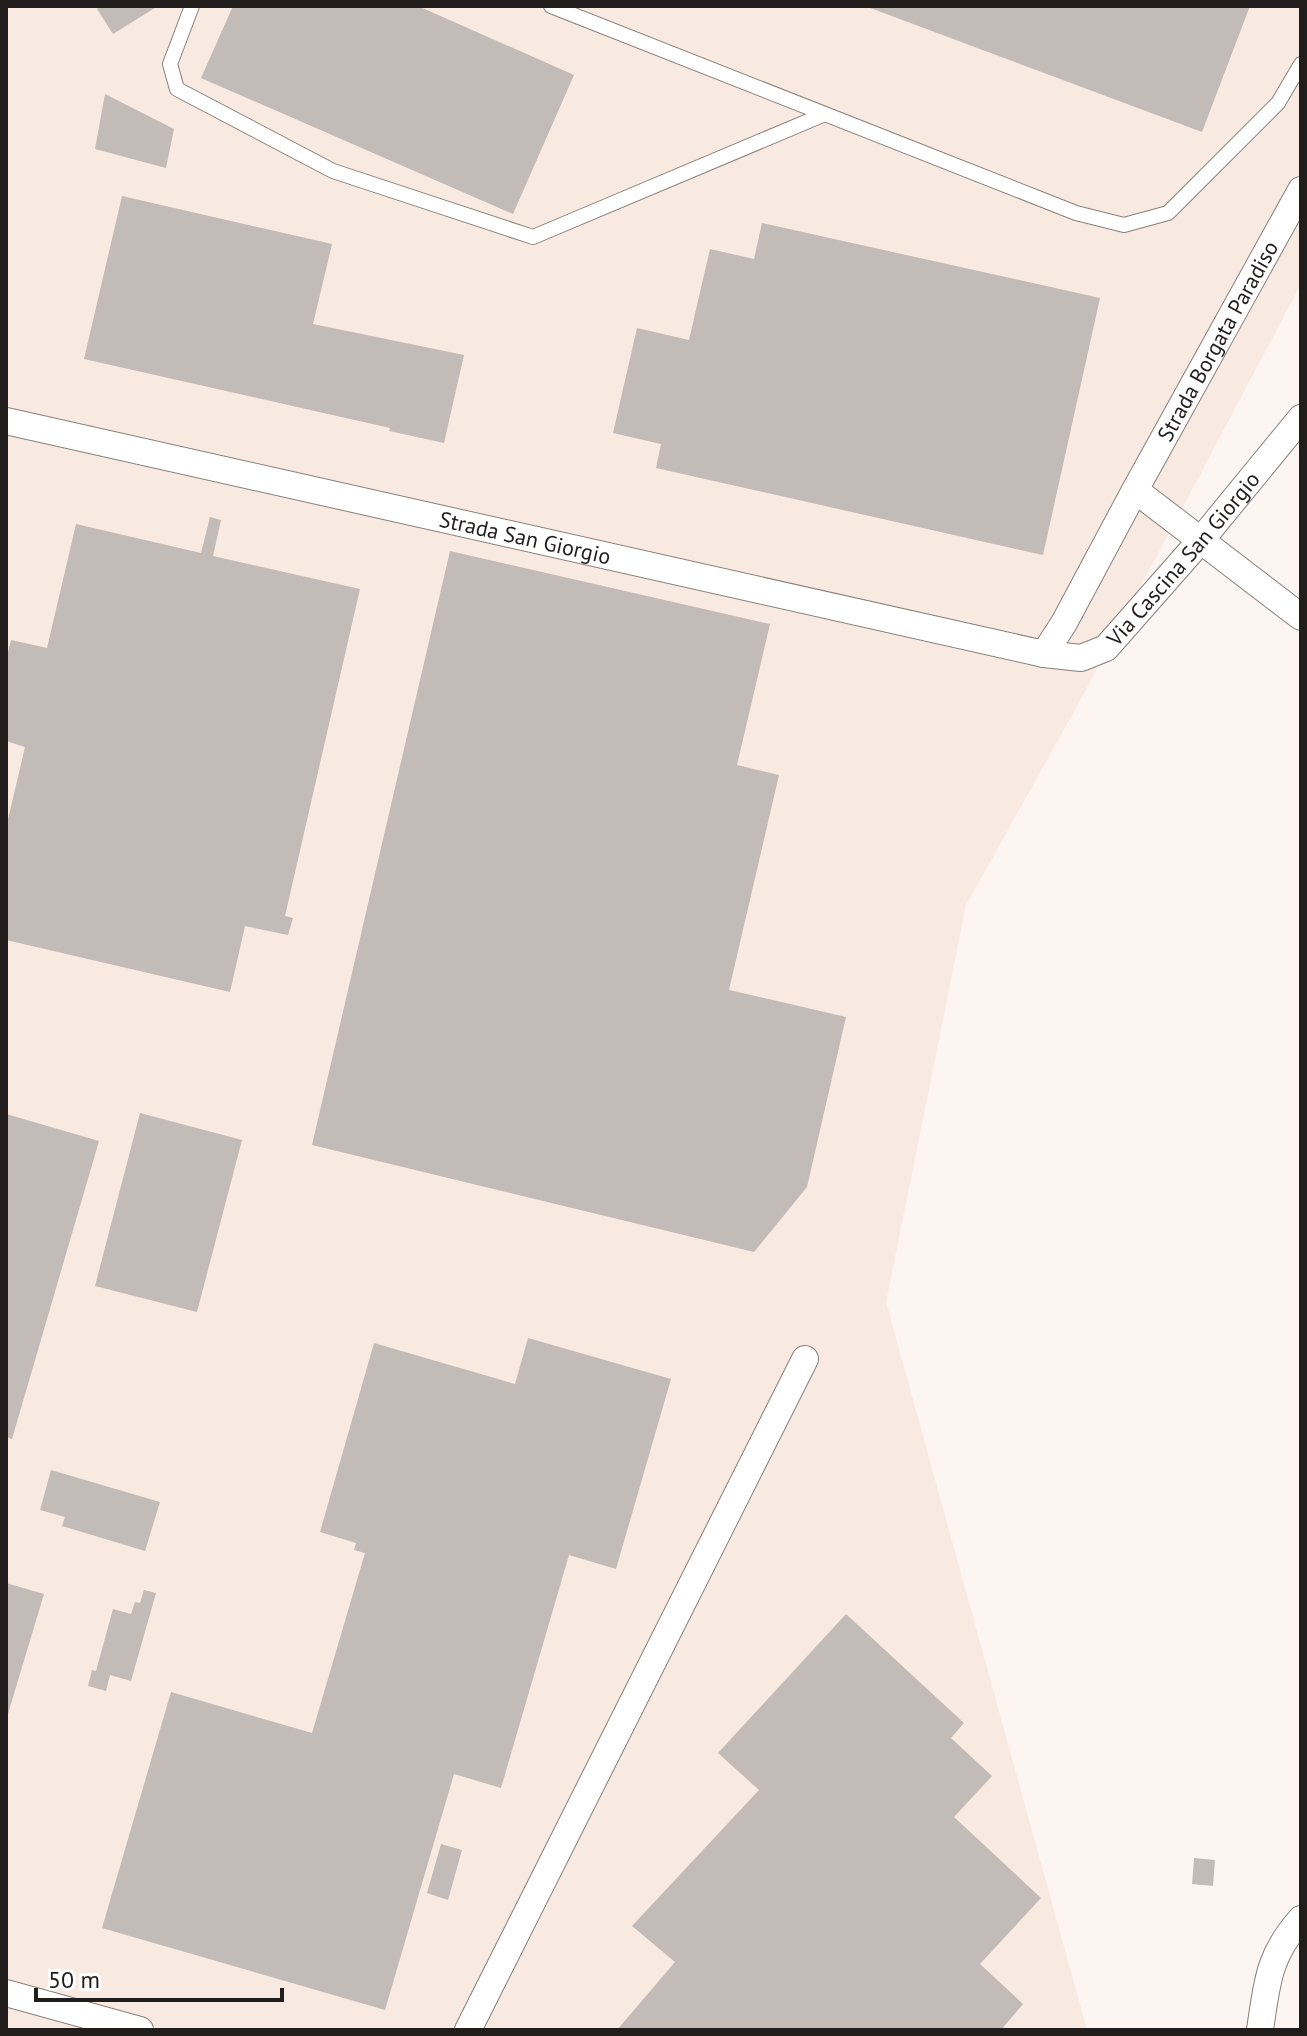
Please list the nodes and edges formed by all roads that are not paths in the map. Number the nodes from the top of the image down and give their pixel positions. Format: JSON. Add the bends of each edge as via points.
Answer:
{"nodes":[{"id":1,"x":192,"y":6,"type":"edge"},
{"id":2,"x":551,"y":6,"type":"edge"},
{"id":3,"x":1301,"y":64,"type":"edge"},
{"id":4,"x":825,"y":114,"type":"junction"},
{"id":5,"x":1301,"y":190,"type":"edge"},
{"id":6,"x":1301,"y":418,"type":"edge"},
{"id":7,"x":6,"y":421,"type":"edge"},
{"id":8,"x":1135,"y":490,"type":"junction"},
{"id":9,"x":1201,"y":540,"type":"junction"},
{"id":10,"x":1301,"y":617,"type":"edge"},
{"id":11,"x":1044,"y":654,"type":"junction"},
{"id":12,"x":805,"y":1359,"type":"dead end"},
{"id":13,"x":1301,"y":1919,"type":"edge"},
{"id":14,"x":6,"y":1993,"type":"edge"},
{"id":15,"x":140,"y":2030,"type":"edge"},
{"id":16,"x":468,"y":2030,"type":"edge"},
{"id":17,"x":1260,"y":2030,"type":"edge"}],
"edges":[{"from":1,"to":4,"type":"lane","via":[[170,64],[177,89],[333,171],[533,237]]},
{"from":2,"to":4,"type":"lane"},
{"from":3,"to":4,"type":"lane","via":[[1278,103],[1168,213],[1124,225],[1076,213]]},
{"from":5,"to":8,"type":"street","name":"Strada Borgata Paradiso"},
{"from":6,"to":9,"type":"street","name":"Via Cascina San Giorgio"},
{"from":7,"to":11,"type":"street","name":"Strada San Giorgio"},
{"from":8,"to":9,"type":"street"},
{"from":8,"to":11,"type":"street","name":"Strada Borgata Paradiso"},
{"from":9,"to":10,"type":"street"},
{"from":9,"to":11,"type":"street","name":"Via Cascina San Giorgio","via":[[1106,648],[1081,658]]},
{"from":12,"to":16,"type":"street"},
{"from":13,"to":17,"type":"street","via":[[1283,1939],[1269,1970]]},
{"from":14,"to":15,"type":"street"}]}
